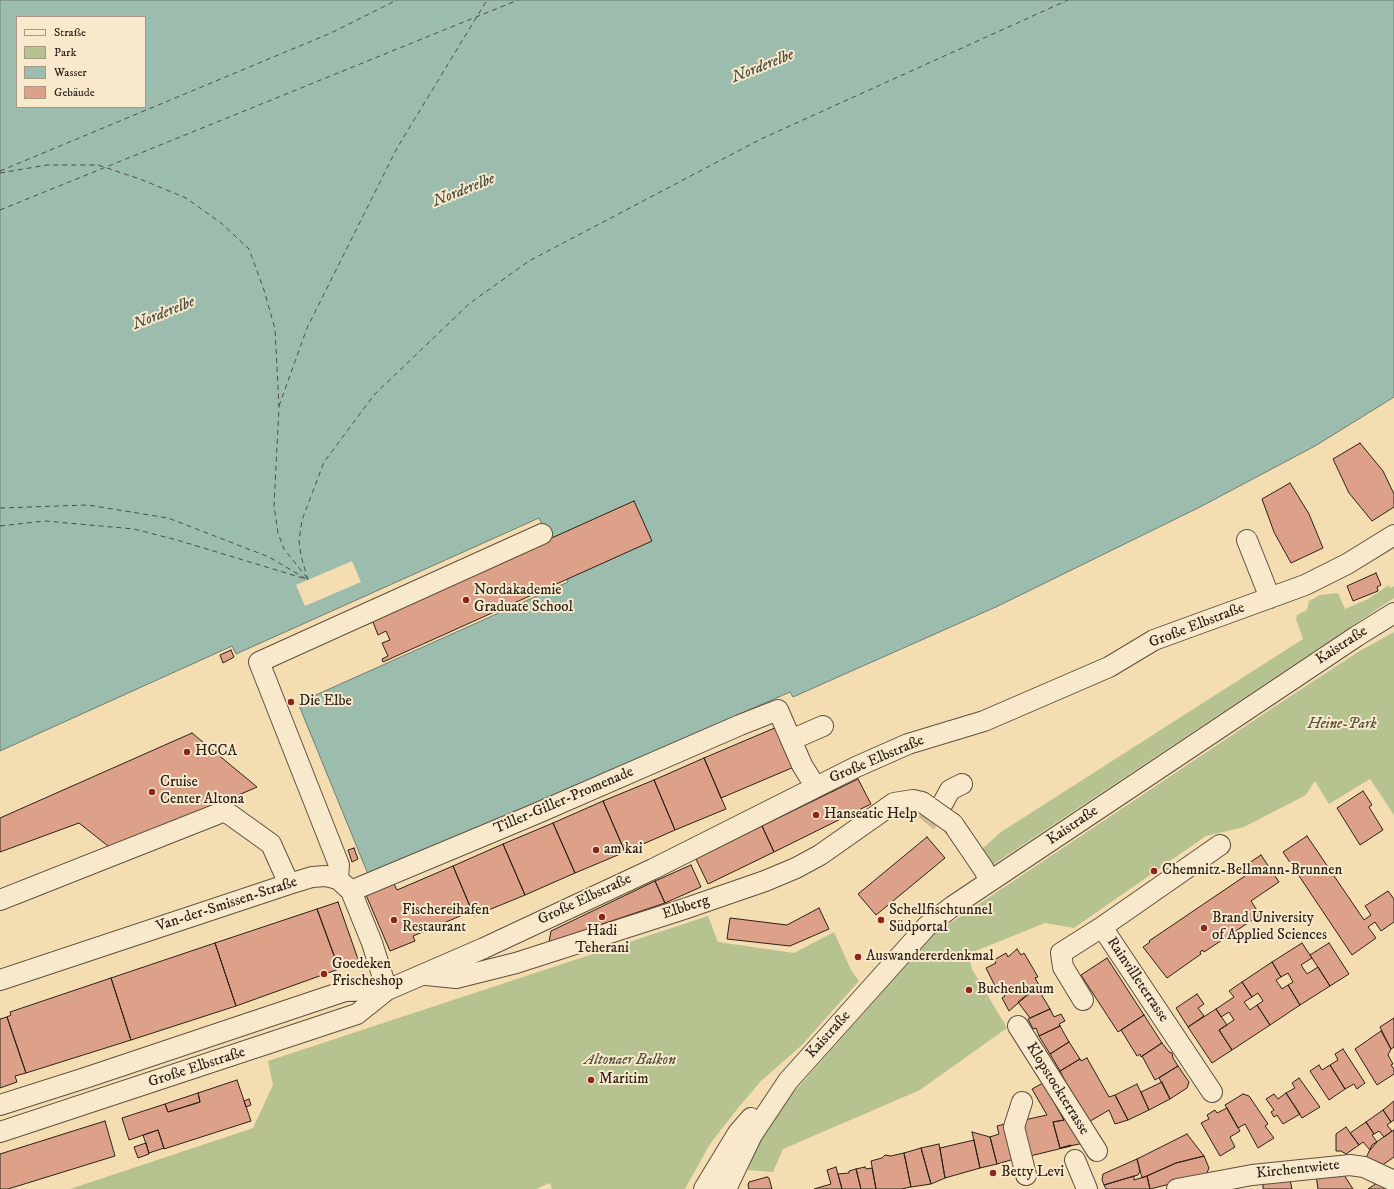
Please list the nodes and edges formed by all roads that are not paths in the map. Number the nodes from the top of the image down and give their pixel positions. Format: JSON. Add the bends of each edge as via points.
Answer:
{"nodes":[{"id":1,"x":542,"y":534,"type":"dead end"},
{"id":2,"x":1394,"y":535,"type":"edge"},
{"id":3,"x":1247,"y":540,"type":"dead end"},
{"id":4,"x":1270,"y":598,"type":"junction"},
{"id":5,"x":1394,"y":613,"type":"edge"},
{"id":6,"x":823,"y":726,"type":"dead end"},
{"id":7,"x":791,"y":740,"type":"junction"},
{"id":8,"x":962,"y":784,"type":"dead end"},
{"id":9,"x":815,"y":786,"type":"junction"},
{"id":10,"x":936,"y":805,"type":"junction"},
{"id":11,"x":1220,"y":845,"type":"dead end"},
{"id":12,"x":986,"y":874,"type":"junction"},
{"id":13,"x":290,"y":884,"type":"junction"},
{"id":14,"x":345,"y":885,"type":"junction"},
{"id":15,"x":0,"y":900,"type":"edge"},
{"id":16,"x":1102,"y":927,"type":"junction"},
{"id":17,"x":424,"y":975,"type":"junction"},
{"id":18,"x":0,"y":980,"type":"edge"},
{"id":19,"x":387,"y":990,"type":"junction"},
{"id":20,"x":1083,"y":1000,"type":"dead end"},
{"id":21,"x":1018,"y":1026,"type":"dead end"},
{"id":22,"x":788,"y":1081,"type":"junction"},
{"id":23,"x":1212,"y":1092,"type":"dead end"},
{"id":24,"x":1022,"y":1102,"type":"dead end"},
{"id":25,"x":0,"y":1105,"type":"edge"},
{"id":26,"x":4,"y":1131,"type":"edge"},
{"id":27,"x":1097,"y":1152,"type":"dead end"},
{"id":28,"x":1075,"y":1160,"type":"dead end"},
{"id":29,"x":1026,"y":1176,"type":"dead end"},
{"id":30,"x":1394,"y":1181,"type":"edge"},
{"id":31,"x":704,"y":1189,"type":"edge"},
{"id":32,"x":726,"y":1189,"type":"edge"},
{"id":33,"x":1087,"y":1189,"type":"edge"},
{"id":34,"x":1177,"y":1189,"type":"edge"}],
"edges":[{"from":1,"to":14,"type":"street","via":[[259,662]]},
{"from":2,"to":4,"type":"street","name":"Große Elbstraße","via":[[1327,574]]},
{"from":3,"to":4,"type":"street"},
{"from":4,"to":9,"type":"street","name":"Große Elbstraße","via":[[1162,637],[1118,662],[992,718],[967,728],[908,744]]},
{"from":5,"to":12,"type":"street","name":"Kaistraße"},
{"from":6,"to":7,"type":"street"},
{"from":7,"to":9,"type":"street"},
{"from":7,"to":14,"type":"street","name":"Tiller-Giller-Promenade","via":[[778,710],[534,815]]},
{"from":8,"to":10,"type":"street","via":[[950,790]]},
{"from":9,"to":17,"type":"street","name":"Große Elbstraße","via":[[652,868]]},
{"from":10,"to":12,"type":"street","name":"Elbberg","bridge":true,"via":[[953,824]]},
{"from":10,"to":17,"type":"street","name":"Elbberg","via":[[913,800],[894,803],[820,855],[796,868],[712,900],[516,963],[456,978]]},
{"from":11,"to":16,"type":"street","name":"Rainvilleterrasse"},
{"from":12,"to":22,"type":"street","name":"Kaistraße","via":[[927,926]]},
{"from":13,"to":14,"type":"street","name":"Van-der-Smissen-Straße","via":[[319,876]]},
{"from":13,"to":15,"type":"street","via":[[271,844],[225,811]]},
{"from":13,"to":18,"type":"street","name":"Van-der-Smissen-Straße"},
{"from":14,"to":19,"type":"street","via":[[372,943]]},
{"from":16,"to":20,"type":"street","via":[[1061,953],[1063,967]]},
{"from":16,"to":23,"type":"street","name":"Rainvilleterrasse"},
{"from":17,"to":19,"type":"street","name":"Große Elbstraße"},
{"from":19,"to":25,"type":"street","name":"Große Elbstraße","via":[[345,991]]},
{"from":19,"to":26,"type":"street","name":"Große Elbstraße","via":[[357,1014]]},
{"from":21,"to":27,"type":"street","name":"Klopstockterrasse"},
{"from":22,"to":31,"type":"street","name":"Kaistraße","via":[[760,1107],[738,1133]]},
{"from":22,"to":32,"type":"street","name":"Kaistraße","via":[[752,1135]]},
{"from":24,"to":29,"type":"street","via":[[1014,1127]]},
{"from":25,"to":26,"type":"street"},
{"from":28,"to":33,"type":"street"},
{"from":30,"to":34,"type":"street","name":"Kirchentwiete","via":[[1364,1167],[1350,1164],[1252,1175]]}]}
